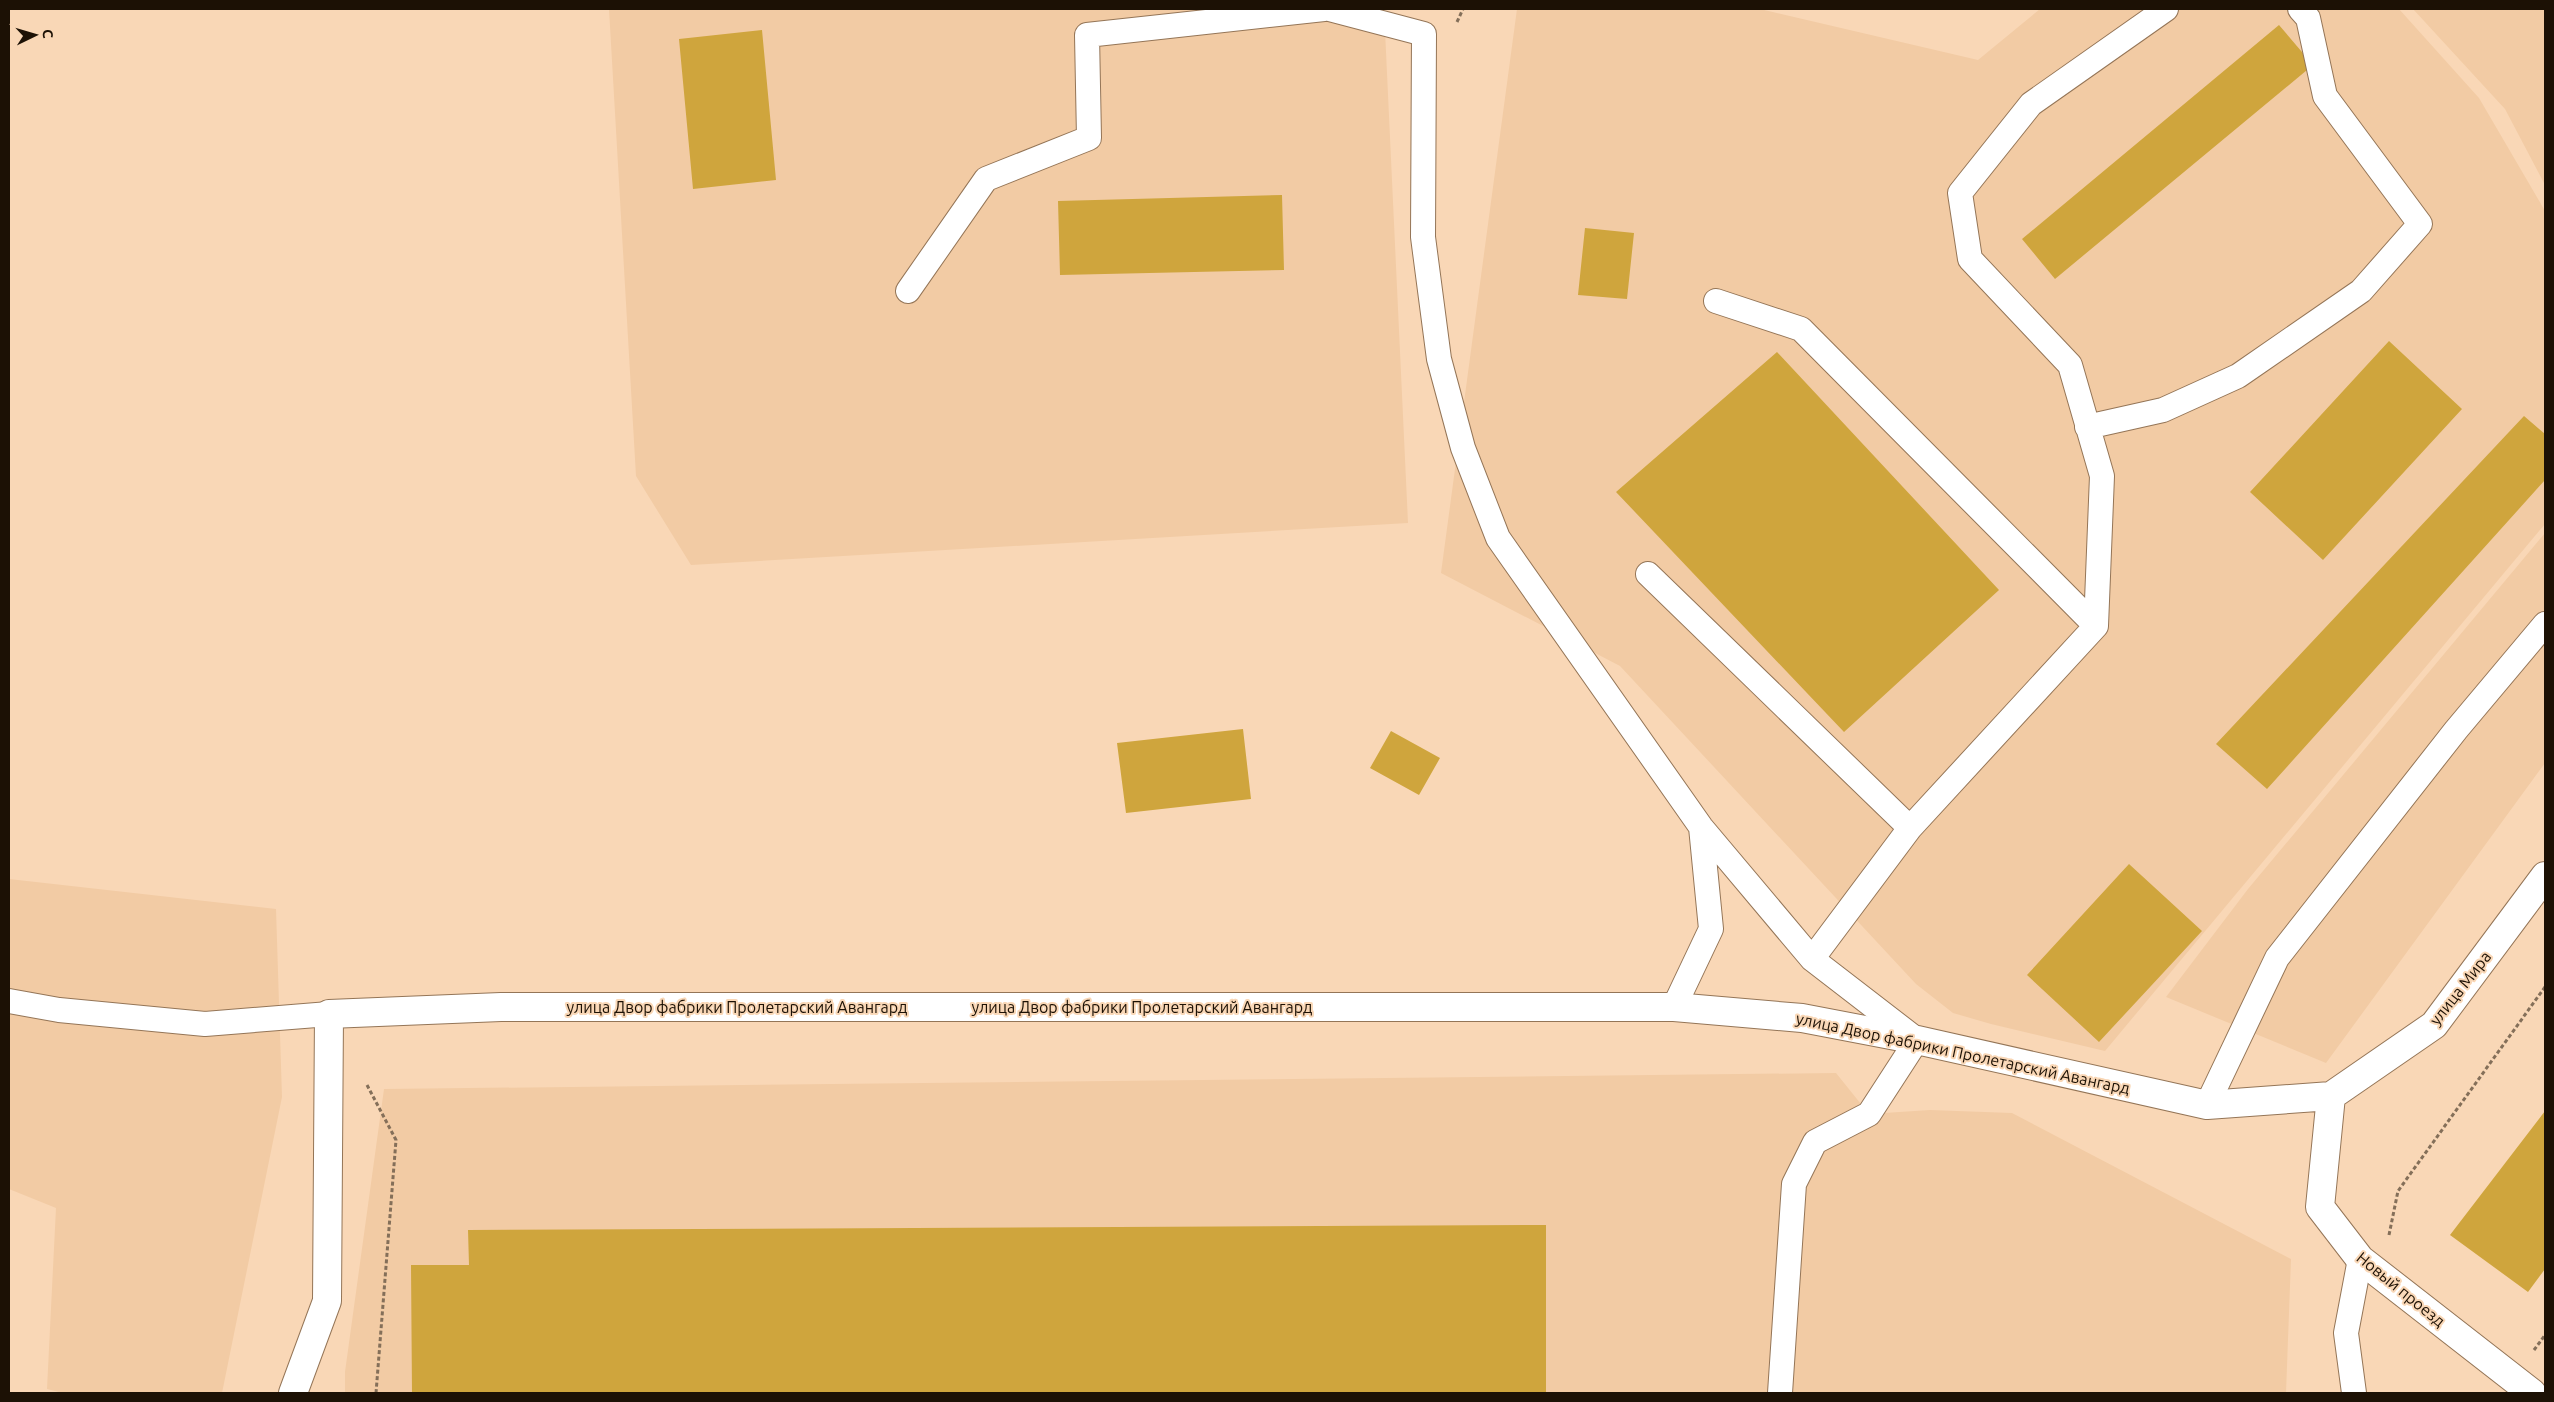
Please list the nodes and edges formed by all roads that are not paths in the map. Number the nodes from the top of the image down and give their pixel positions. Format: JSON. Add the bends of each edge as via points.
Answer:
{"nodes":[{"id":1,"x":1324,"y":9,"type":"edge"},
{"id":2,"x":1329,"y":9,"type":"edge"},
{"id":3,"x":2166,"y":9,"type":"edge"},
{"id":4,"x":2300,"y":9,"type":"edge"},
{"id":5,"x":908,"y":291,"type":"dead end"},
{"id":6,"x":1716,"y":301,"type":"dead end"},
{"id":7,"x":2087,"y":426,"type":"junction"},
{"id":8,"x":1648,"y":574,"type":"dead end"},
{"id":9,"x":2545,"y":624,"type":"edge"},
{"id":10,"x":2096,"y":626,"type":"junction"},
{"id":11,"x":1701,"y":827,"type":"junction"},
{"id":12,"x":1910,"y":828,"type":"junction"},
{"id":13,"x":2545,"y":876,"type":"edge"},
{"id":14,"x":1812,"y":959,"type":"junction"},
{"id":15,"x":9,"y":1001,"type":"edge"},
{"id":16,"x":1674,"y":1007,"type":"junction"},
{"id":17,"x":329,"y":1014,"type":"junction"},
{"id":18,"x":1917,"y":1040,"type":"junction"},
{"id":19,"x":2331,"y":1096,"type":"junction"},
{"id":20,"x":2207,"y":1105,"type":"junction"},
{"id":21,"x":2370,"y":1267,"type":"junction"},
{"id":22,"x":293,"y":1393,"type":"edge"},
{"id":23,"x":1780,"y":1393,"type":"edge"},
{"id":24,"x":2354,"y":1393,"type":"edge"},
{"id":25,"x":2532,"y":1393,"type":"edge"}],
"edges":[{"from":1,"to":5,"type":"lane","via":[[1087,35],[1089,138],[986,179]]},
{"from":2,"to":11,"type":"lane","via":[[1424,34],[1423,237],[1439,359],[1463,448],[1498,538]]},
{"from":3,"to":7,"type":"lane","via":[[2031,104],[1960,192],[1970,259],[2070,365]]},
{"from":4,"to":7,"type":"lane","via":[[2308,18],[2325,96],[2420,224],[2361,291],[2238,376],[2163,410]]},
{"from":6,"to":10,"type":"lane","via":[[1801,329]]},
{"from":7,"to":10,"type":"lane","via":[[2102,476]]},
{"from":8,"to":12,"type":"lane"},
{"from":9,"to":20,"type":"lane","via":[[2456,730],[2276,958]]},
{"from":10,"to":12,"type":"lane"},
{"from":11,"to":14,"type":"lane"},
{"from":11,"to":16,"type":"lane","via":[[1711,929]]},
{"from":12,"to":14,"type":"lane"},
{"from":13,"to":19,"type":"street","name":"улица Мира","via":[[2434,1025]]},
{"from":14,"to":18,"type":"lane"},
{"from":15,"to":17,"type":"lane","via":[[59,1010],[205,1024]]},
{"from":16,"to":17,"type":"street","name":"улица Двор фабрики Пролетарский Авангард","via":[[501,1007]]},
{"from":16,"to":18,"type":"street","name":"улица Двор фабрики Пролетарский Авангард","via":[[1802,1018]]},
{"from":17,"to":22,"type":"street","via":[[327,1301]]},
{"from":18,"to":20,"type":"street","name":"улица Двор фабрики Пролетарский Авангард"},
{"from":18,"to":23,"type":"lane","via":[[1869,1114],[1815,1142],[1794,1184]]},
{"from":19,"to":20,"type":"street","name":"улица Двор фабрики Пролетарский Авангард"},
{"from":19,"to":21,"type":"street","name":"Новый проезд","via":[[2320,1207]]},
{"from":21,"to":24,"type":"lane","via":[[2346,1333]]},
{"from":21,"to":25,"type":"street","name":"Новый проезд"}]}
